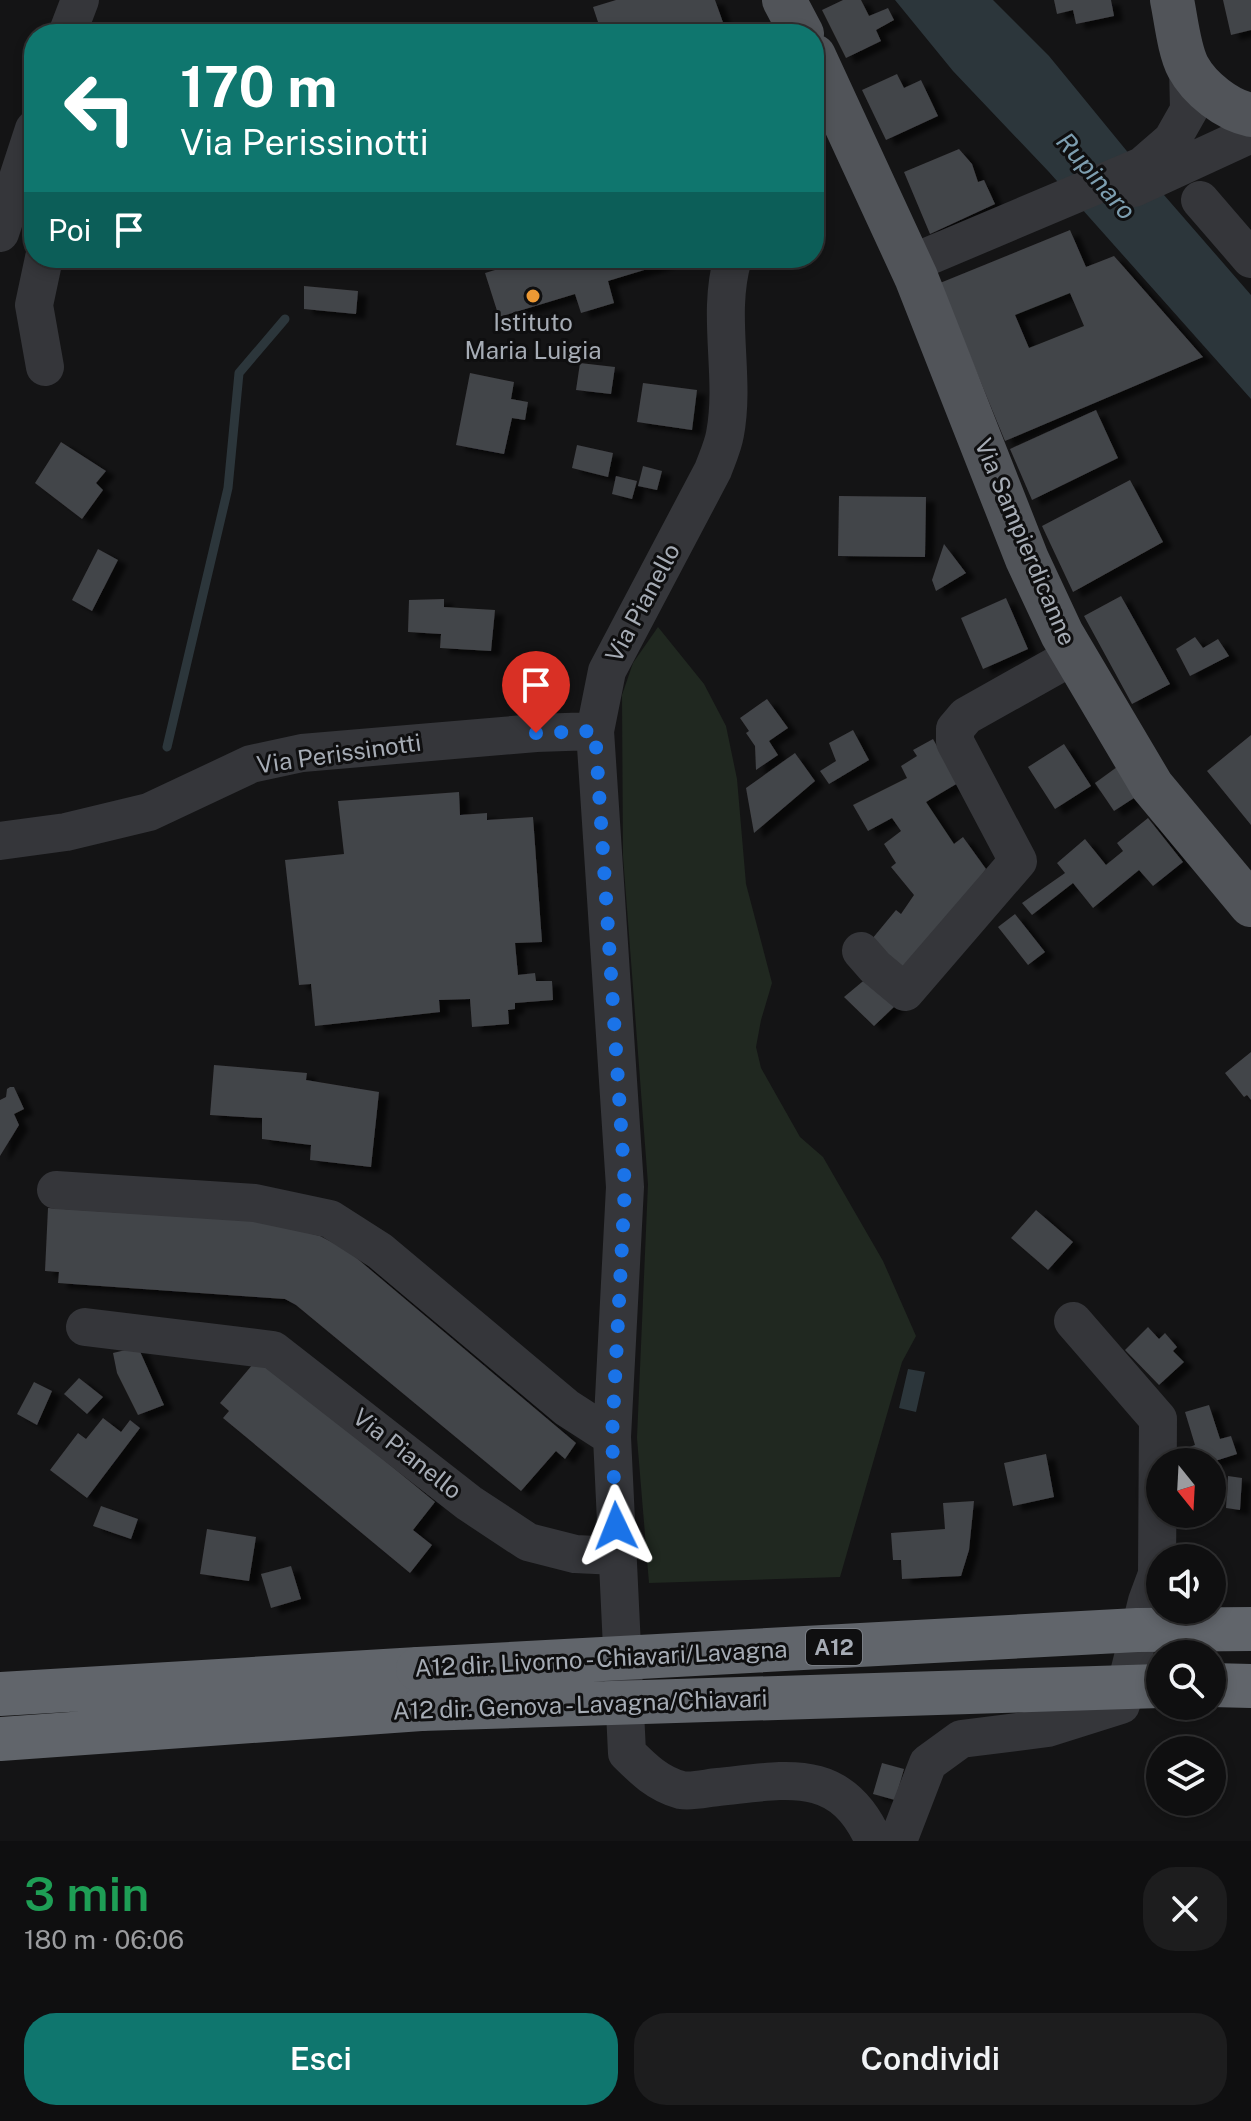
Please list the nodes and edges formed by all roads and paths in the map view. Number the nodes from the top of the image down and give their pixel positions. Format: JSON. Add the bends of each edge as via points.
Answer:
{"nodes":[{"id":1,"x":784,"y":0,"type":"edge"},
{"id":2,"x":1172,"y":0,"type":"edge"},
{"id":3,"x":797,"y":24,"type":"edge"},
{"id":4,"x":1188,"y":66,"type":"junction"},
{"id":5,"x":824,"y":97,"type":"edge"},
{"id":6,"x":1251,"y":115,"type":"edge"},
{"id":7,"x":1251,"y":134,"type":"edge"},
{"id":8,"x":24,"y":160,"type":"edge"},
{"id":9,"x":1148,"y":173,"type":"junction"},
{"id":10,"x":1200,"y":200,"type":"dead end"},
{"id":11,"x":0,"y":233,"type":"edge"},
{"id":12,"x":1251,"y":259,"type":"edge"},
{"id":13,"x":42,"y":268,"type":"edge"},
{"id":14,"x":730,"y":268,"type":"edge"},
{"id":15,"x":913,"y":270,"type":"junction"},
{"id":16,"x":45,"y":367,"type":"dead end"},
{"id":17,"x":1073,"y":656,"type":"junction"},
{"id":18,"x":595,"y":731,"type":"junction"},
{"id":19,"x":0,"y":841,"type":"edge"},
{"id":20,"x":1251,"y":905,"type":"edge"},
{"id":21,"x":861,"y":951,"type":"dead end"},
{"id":22,"x":56,"y":1190,"type":"dead end"},
{"id":23,"x":1073,"y":1321,"type":"dead end"},
{"id":24,"x":85,"y":1327,"type":"dead end"},
{"id":25,"x":612,"y":1437,"type":"junction"},
{"id":26,"x":617,"y":1556,"type":"junction"},
{"id":27,"x":1251,"y":1629,"type":"edge"},
{"id":28,"x":1226,"y":1685,"type":"edge"},
{"id":29,"x":1146,"y":1686,"type":"edge"},
{"id":30,"x":1251,"y":1686,"type":"edge"},
{"id":31,"x":419,"y":1689,"type":"junction"},
{"id":32,"x":0,"y":1694,"type":"edge"},
{"id":33,"x":0,"y":1739,"type":"edge"},
{"id":34,"x":874,"y":1841,"type":"edge"},
{"id":35,"x":898,"y":1841,"type":"edge"}],
"edges":[{"from":1,"to":3,"type":"main road"},
{"from":2,"to":4,"type":"main road"},
{"from":4,"to":6,"type":"main road","via":[[1209,94]]},
{"from":4,"to":9,"type":"street","via":[[1189,110]]},
{"from":5,"to":15,"type":"main road","name":"Via Sampierdicanne"},
{"from":7,"to":9,"type":"street"},
{"from":8,"to":11,"type":"street"},
{"from":9,"to":15,"type":"street"},
{"from":10,"to":12,"type":"street"},
{"from":13,"to":16,"type":"street","via":[[34,305]]},
{"from":14,"to":18,"type":"street","name":"Via Pianello","via":[[725,435],[713,470],[607,671]]},
{"from":15,"to":17,"type":"main road","name":"Via Sampierdicanne","via":[[1027,559]]},
{"from":17,"to":20,"type":"main road","name":"Via Sampierdicanne","via":[[1152,786]]},
{"from":17,"to":21,"type":"street","via":[[966,716],[955,729],[955,742],[1018,861],[905,992]]},
{"from":18,"to":19,"type":"street","name":"Via Perissinotti","via":[[302,753],[251,764],[149,812]]},
{"from":18,"to":25,"type":"street","name":"Via Pianello","via":[[625,1187]]},
{"from":22,"to":25,"type":"street","via":[[255,1203],[330,1219],[380,1251],[567,1408]]},
{"from":23,"to":35,"type":"street","via":[[1158,1419],[1157,1574],[1121,1705],[1048,1728],[961,1739],[928,1763]]},
{"from":24,"to":26,"type":"street","name":"Via Pianello","via":[[273,1350],[469,1503],[528,1542],[575,1554]]},
{"from":25,"to":26,"type":"street","name":"Via Pianello"},
{"from":26,"to":34,"type":"street","via":[[627,1753],[654,1779],[684,1791],[809,1781],[837,1793],[859,1813]]},
{"from":27,"to":31,"type":"highway","name":"A12 dir. Livorno - Chiavari/Lavagna","number":"A12","bridge":true,"via":[[1137,1630]]},
{"from":28,"to":30,"type":"highway"},
{"from":29,"to":31,"type":"highway","name":"A12 dir. Genova - Lavagna/Chiavari","number":"A12","bridge":true},
{"from":31,"to":32,"type":"highway","name":"A12 dir. Livorno - Chiavari/Lavagna","number":"A12"},
{"from":31,"to":33,"type":"highway","name":"A12 dir. Genova - Lavagna/Chiavari","number":"A12"}]}
